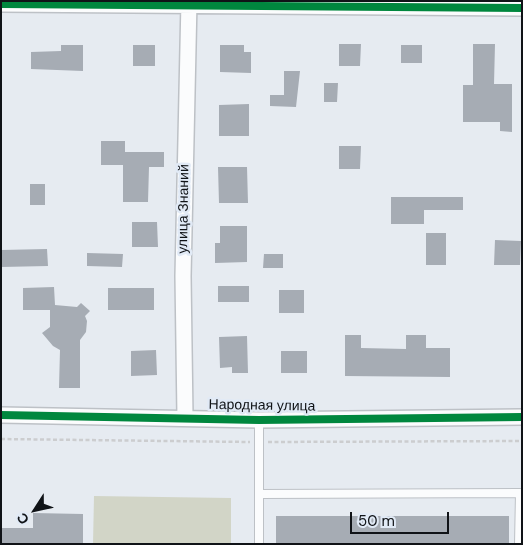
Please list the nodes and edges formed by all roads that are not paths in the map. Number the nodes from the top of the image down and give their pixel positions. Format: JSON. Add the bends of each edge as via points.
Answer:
{"nodes":[{"id":1,"x":1,"y":4,"type":"edge"},
{"id":2,"x":189,"y":4,"type":"edge"},
{"id":3,"x":522,"y":8,"type":"edge"},
{"id":4,"x":1,"y":415,"type":"edge"},
{"id":5,"x":184,"y":417,"type":"junction"},
{"id":6,"x":522,"y":417,"type":"edge"},
{"id":7,"x":259,"y":420,"type":"junction"},
{"id":8,"x":259,"y":494,"type":"junction"},
{"id":9,"x":259,"y":544,"type":"edge"},
{"id":10,"x":519,"y":544,"type":"edge"}],
"edges":[{"from":1,"to":2,"type":"street"},
{"from":2,"to":3,"type":"street"},
{"from":2,"to":5,"type":"street","name":"улица Знаний","via":[[183,276]]},
{"from":4,"to":5,"type":"street","name":"Народная улица"},
{"from":5,"to":7,"type":"street","name":"Народная улица"},
{"from":6,"to":7,"type":"street","name":"Народная улица"},
{"from":7,"to":8,"type":"lane"},
{"from":8,"to":9,"type":"lane"},
{"from":8,"to":10,"type":"lane","via":[[520,493]]}]}
